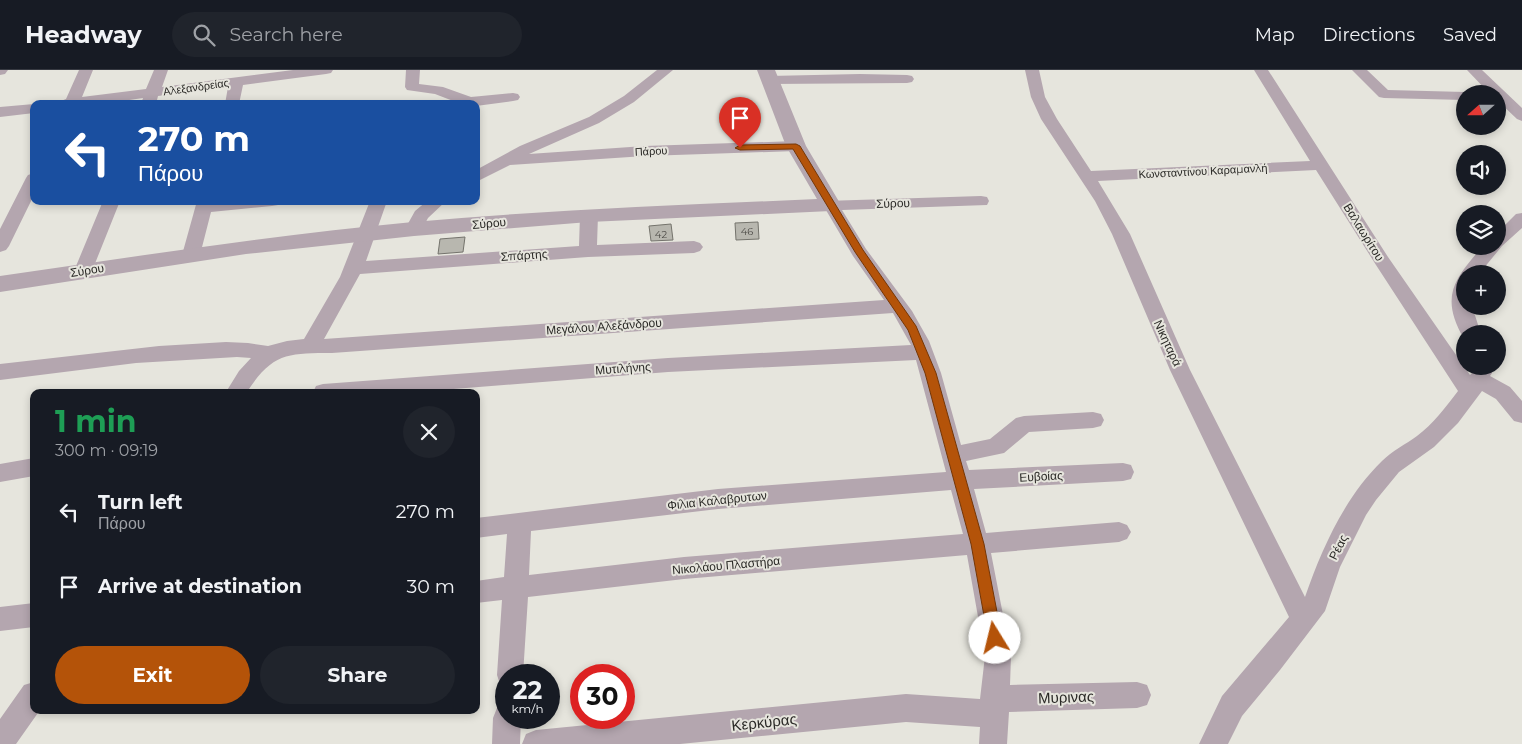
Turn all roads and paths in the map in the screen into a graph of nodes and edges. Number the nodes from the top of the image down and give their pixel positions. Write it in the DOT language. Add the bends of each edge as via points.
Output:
graph roads {
  1 [pos="86,70"];
  2 [pos="160,70"];
  3 [pos="326,70"];
  4 [pos="413,70"];
  5 [pos="666,70"];
  6 [pos="1032,70"];
  7 [pos="1261,70"];
  8 [pos="1359,70"];
  9 [pos="1474,70"];
  10 [pos="263,74"];
  11 [pos="767,75"];
  12 [pos="907,79"];
  13 [pos="237,81"];
  14 [pos="1488,85"];
  15 [pos="1456,96"];
  16 [pos="150,98"];
  17 [pos="513,98"];
  18 [pos="72,100"];
  19 [pos="123,100"];
  20 [pos="233,100"];
  21 [pos="465,100"];
  22 [pos="480,101"];
  23 [pos="1506,102"];
  24 [pos="30,108"];
  25 [pos="0,112"];
  26 [pos="1522,116"];
  27 [pos="796,146"];
  28 [pos="507,160"];
  29 [pos="1322,165"];
  30 [pos="480,175"];
  31 [pos="1085,176"];
  32 [pos="30,186"];
  33 [pos="981,201"];
  34 [pos="831,204"];
  35 [pos="110,205"];
  36 [pos="205,205"];
  37 [pos="377,205"];
  38 [pos="433,205"];
  39 [pos="590,215"];
  40 [pos="1522,218"];
  41 [pos="414,230"];
  42 [pos="1506,233"];
  43 [pos="368,235"];
  44 [pos="0,246"];
  45 [pos="694,247"];
  46 [pos="588,251"];
  47 [pos="191,254"];
  48 [pos="1486,255"];
  49 [pos="1477,265"];
  50 [pos="354,268"];
  51 [pos="83,271"];
  52 [pos="0,284"];
  53 [pos="898,306"];
  54 [pos="310,346"];
  55 [pos="923,352"];
  56 [pos="269,354"];
  57 [pos="0,372"];
  58 [pos="1477,379"];
  59 [pos="238,389"];
  60 [pos="361,389"];
  61 [pos="1514,396"];
  62 [pos="1522,415"];
  63 [pos="1093,420"];
  64 [pos="953,455"];
  65 [pos="30,468"];
  66 [pos="1123,472"];
  67 [pos="0,473"];
  68 [pos="960,480"];
  69 [pos="520,523"];
  70 [pos="480,528"];
  71 [pos="1119,532"];
  72 [pos="977,544"];
  73 [pos="515,588"];
  74 [pos="480,592"];
  75 [pos="30,615"];
  76 [pos="1303,618"];
  77 [pos="0,619"];
  78 [pos="511,664"];
  79 [pos="1137,695"];
  80 [pos="30,701"];
  81 [pos="994,706"];
  82 [pos="507,729"];
  83 [pos="1,741"];
  84 [pos="506,744"];
  85 [pos="536,744"];
  86 [pos="993,744"];
  87 [pos="1213,744"];
  1 -- 18 [label="street"];
  2 -- 16 [label="street"];
  3 -- 10 [label="street, Αλεξανδρείας"];
  4 -- 21 [label="street" via="412,94 438,90"];
  5 -- 28 [label="street" via="629,99 594,120"];
  6 -- 31 [label="street, Νικηταρά" via="1038,97 1049,119"];
  7 -- 29 [label="street, Βαλαωρίτου"];
  8 -- 15 [label="street" via="1384,94"];
  9 -- 14 [label="street"];
  10 -- 13 [label="street, Αλεξανδρείας"];
  11 -- 12 [label="street"];
  11 -- 27 [label="street"];
  13 -- 16 [label="street, Αλεξανδρείας"];
  13 -- 20 [label="street"];
  16 -- 19 [label="street, Αλεξανδρείας"];
  17 -- 22 [label="street"];
  23 -- 26 [label="street"];
  24 -- 25 [label="street"];
  27 -- 28 [label="street, Πάρου"];
  27 -- 34 [label="street"];
  28 -- 30 [label="street"];
  29 -- 31 [label="street, Κωνσταντίνου Καραμανλή"];
  29 -- 58 [label="street, Βαλαωρίτου"];
  31 -- 76 [label="street, Νικηταρά" via="1121,234 1180,370"];
  32 -- 44 [label="street"];
  33 -- 34 [label="street, Σύρου"];
  34 -- 39 [label="street, Σύρου"];
  34 -- 53 [label="street" via="859,252"];
  35 -- 51 [label="street"];
  36 -- 47 [label="street"];
  37 -- 43 [label="street"];
  38 -- 41 [label="street" via="421,214"];
  39 -- 41 [label="street, Σύρου"];
  39 -- 46 [label="street"];
  40 -- 42 [label="street"];
  41 -- 43 [label="street, Σύρου"];
  43 -- 47 [label="street, Σύρου"];
  43 -- 50 [label="street"];
  45 -- 46 [label="street, Σπάρτης"];
  46 -- 50 [label="street, Σπάρτης"];
  47 -- 51 [label="street, Σύρου"];
  48 -- 49 [label="street"];
  50 -- 54 [label="street"];
  51 -- 52 [label="street, Σύρου"];
  53 -- 54 [label="street, Μεγάλου Αλεξάνδρου"];
  53 -- 55 [label="street"];
  54 -- 56 [label="street, Μεγάλου Αλεξάνδρου" via="284,347"];
  55 -- 60 [label="street, Μυτιλήνης" via="668,365"];
  55 -- 64 [label="street"];
  56 -- 57 [label="street" via="253,349 204,350"];
  56 -- 59 [label="street"];
  58 -- 61 [label="street"];
  58 -- 76 [label="street, Ρέας" via="1450,417 1426,441 1391,466 1368,492 1328,566 1316,603"];
  61 -- 62 [label="street"];
  63 -- 64 [label="street" via="1024,424 996,447"];
  64 -- 68 [label="street"];
  65 -- 67 [label="street"];
  66 -- 68 [label="street, Ευβοίας"];
  68 -- 69 [label="street, Φιλια Καλαβρυτων" via="718,498"];
  68 -- 72 [label="street"];
  69 -- 70 [label="street, Φιλια Καλαβρυτων"];
  69 -- 73 [label="street"];
  71 -- 72 [label="street, Νικολάου Πλαστήρα"];
  72 -- 73 [label="street, Νικολάου Πλαστήρα" via="684,568"];
  72 -- 81 [label="street" via="998,656"];
  73 -- 74 [label="street, Νικολάου Πλαστήρα"];
  73 -- 78 [label="street"];
  75 -- 77 [label="street"];
  76 -- 87 [label="street, Ρέας" via="1272,661 1232,706"];
  79 -- 81 [label="street, Μυρινας"];
  80 -- 83 [label="street"];
  81 -- 85 [label="street, Κερκύρας" via="906,708"];
  81 -- 86 [label="street"];
  82 -- 84 [label="street"];
}
